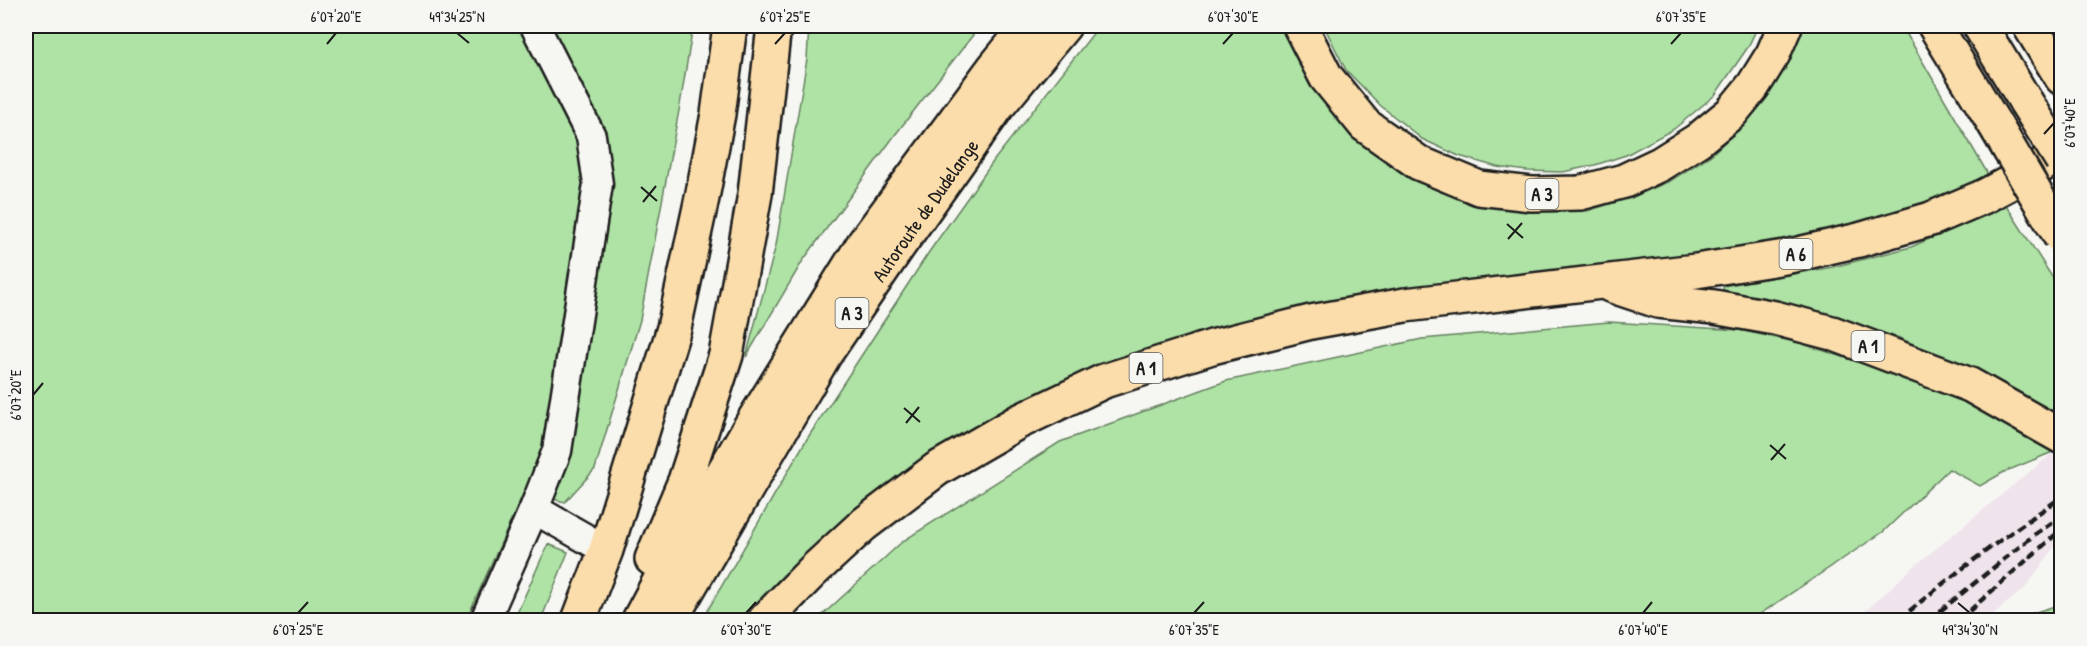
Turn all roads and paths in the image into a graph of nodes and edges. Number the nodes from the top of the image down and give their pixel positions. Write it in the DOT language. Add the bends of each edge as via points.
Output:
graph roads {
  1 [pos="535,26"];
  2 [pos="730,26"];
  3 [pos="774,26"];
  4 [pos="1028,26"];
  5 [pos="1064,26"];
  6 [pos="1300,26"];
  7 [pos="1785,26"];
  8 [pos="1935,26"];
  9 [pos="1980,26"];
  10 [pos="2030,26"];
  11 [pos="2046,26"];
  12 [pos="2059,74"];
  13 [pos="2061,152"];
  14 [pos="2061,160"];
  15 [pos="2061,237"];
  16 [pos="1600,282"];
  17 [pos="2061,437"];
  18 [pos="534,509"];
  19 [pos="606,550"];
  20 [pos="485,621"];
  21 [pos="579,621"];
  22 [pos="622,621"];
  23 [pos="639,621"];
  24 [pos="670,621"];
  25 [pos="765,621"];
  1 -- 18 [label="street" via="591,136 598,184 557,452"];
  2 -- 19 [label="highway" via="718,114 674,328"];
  3 -- 22 [label="highway" via="755,194 726,355 685,481"];
  4 -- 23 [label="highway, Autoroute de Dudelange / A 3" via="864,243 664,573"];
  5 -- 24 [label="highway, Autoroute de Dudelange / A 3" via="997,107 825,354"];
  6 -- 7 [label="highway, A 3" via="1326,77 1365,125 1419,163 1479,188 1542,194 1580,193 1624,181 1698,140 1731,113 1753,86"];
  8 -- 15 [label="highway, bridge"];
  9 -- 14 [label="highway, bridge"];
  10 -- 12 [label="highway"];
  11 -- 12 [label="highway"];
  13 -- 16 [label="highway, A 6" via="1985,196 1931,219 1859,240 1696,271"];
  16 -- 17 [label="highway, A 1" via="1658,301 1745,312 1832,333 1970,385"];
  16 -- 25 [label="highway, A 1" via="1405,305 1311,322 1212,347 1104,381 1018,422 937,469 863,525"];
  18 -- 19 [label="street"];
  18 -- 20 [label="street"];
  19 -- 21 [label="highway"];
}
